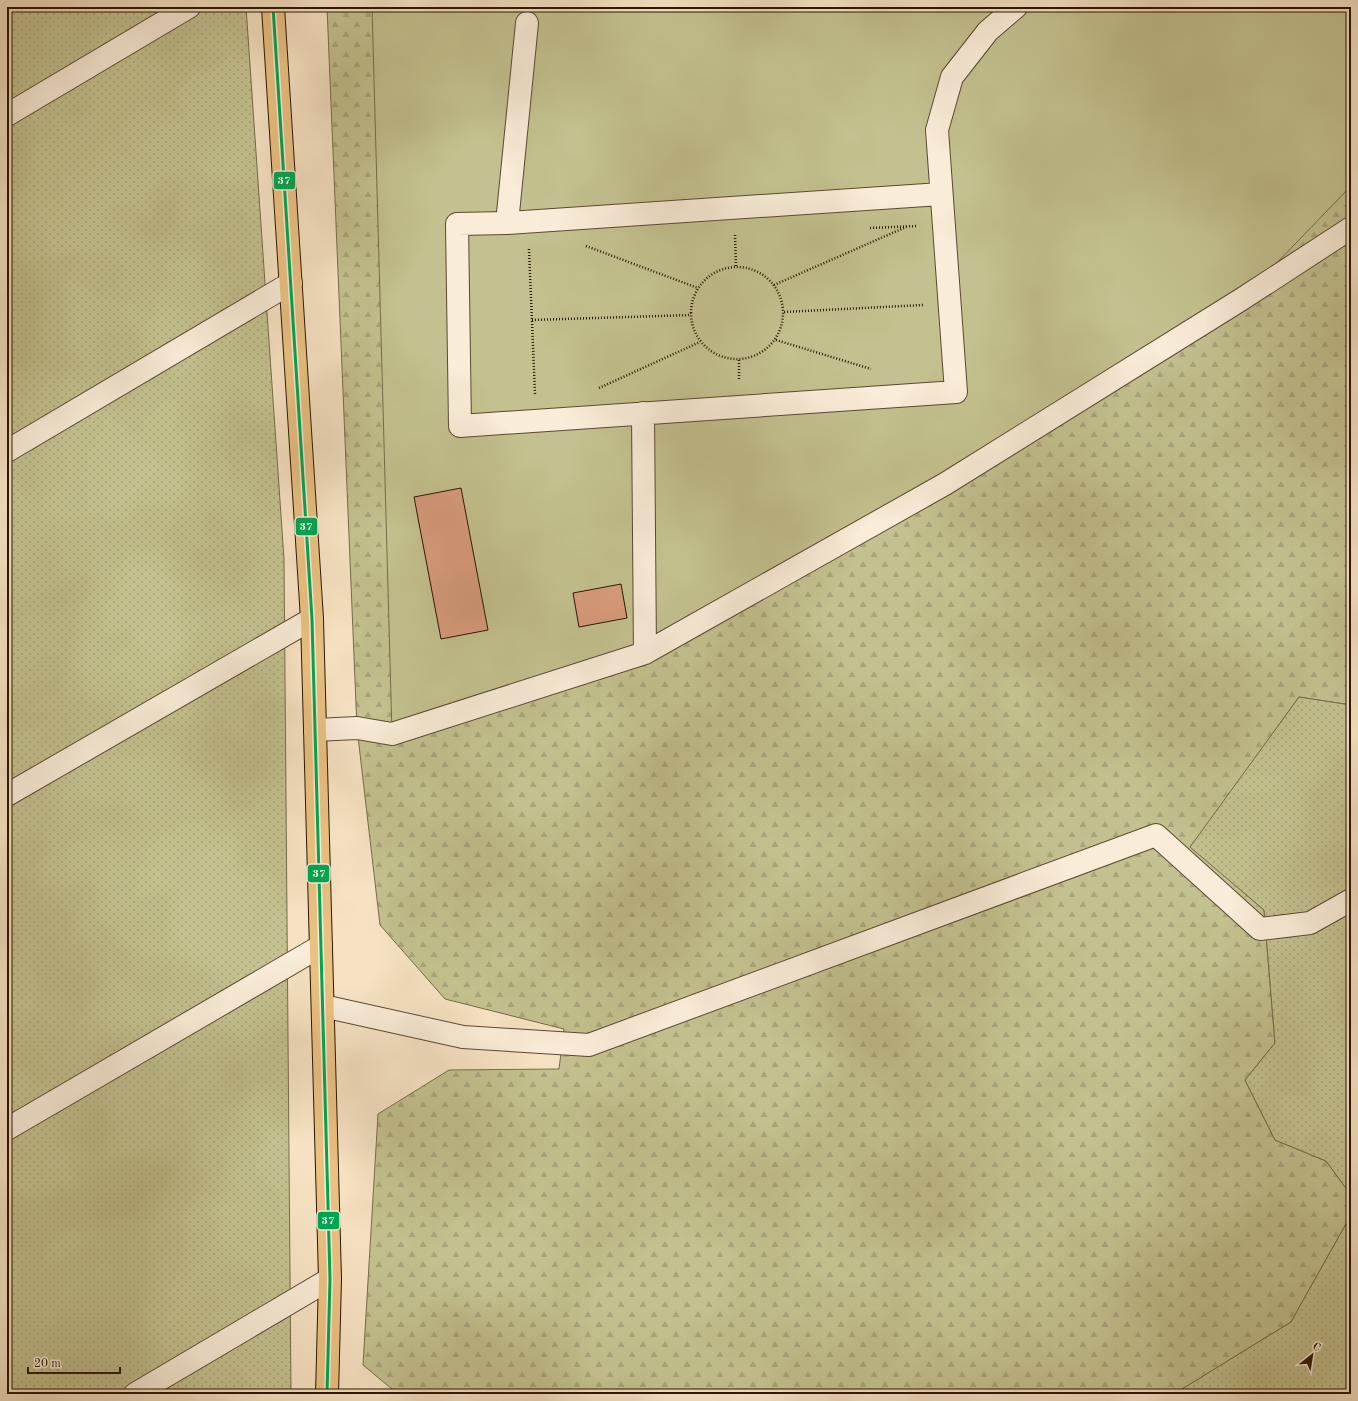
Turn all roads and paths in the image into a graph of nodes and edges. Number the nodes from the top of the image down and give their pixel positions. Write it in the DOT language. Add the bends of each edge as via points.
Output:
graph roads {
  1 [pos="189,7"];
  2 [pos="273,7"];
  3 [pos="1016,7"];
  4 [pos="527,23"];
  5 [pos="7,115"];
  6 [pos="942,194"];
  7 [pos="507,223"];
  8 [pos="909,226"];
  9 [pos="921,226"];
  10 [pos="869,228"];
  11 [pos="1351,228"];
  12 [pos="727,234"];
  13 [pos="735,234"];
  14 [pos="743,234"];
  15 [pos="528,242"];
  16 [pos="578,243"];
  17 [pos="736,267"];
  18 [pos="291,283"];
  19 [pos="774,285"];
  20 [pos="698,288"];
  21 [pos="931,305"];
  22 [pos="784,312"];
  23 [pos="691,315"];
  24 [pos="532,320"];
  25 [pos="776,340"];
  26 [pos="700,342"];
  27 [pos="878,372"];
  28 [pos="592,391"];
  29 [pos="535,400"];
  30 [pos="643,413"];
  31 [pos="7,450"];
  32 [pos="312,620"];
  33 [pos="645,653"];
  34 [pos="315,730"];
  35 [pos="7,795"];
  36 [pos="1351,900"];
  37 [pos="321,946"];
  38 [pos="323,1006"];
  39 [pos="7,1129"];
  40 [pos="330,1279"];
  41 [pos="135,1394"];
  42 [pos="327,1394"];
  1 -- 5 [label="lane"];
  2 -- 18 [label="main road"];
  3 -- 6 [label="lane" via="988,31 952,77 937,130"];
  4 -- 7 [label="lane"];
  6 -- 7 [label="lane"];
  6 -- 30 [label="lane" via="956,392"];
  7 -- 30 [label="lane" via="457,224 460,426"];
  8 -- 9 [label="path"];
  8 -- 10 [label="path"];
  8 -- 19 [label="path"];
  11 -- 33 [label="lane" via="945,484"];
  12 -- 13 [label="path"];
  13 -- 14 [label="path"];
  13 -- 17 [label="path"];
  15 -- 24 [label="path"];
  16 -- 20 [label="path"];
  17 -- 19 [label="path" via="750,269 763,275"];
  17 -- 20 [label="path" via="721,270 708,277"];
  18 -- 31 [label="lane"];
  18 -- 32 [label="main road"];
  19 -- 22 [label="path" via="781,298"];
  20 -- 23 [label="path" via="692,300"];
  21 -- 22 [label="path"];
  22 -- 25 [label="path"];
  23 -- 24 [label="path"];
  23 -- 26 [label="path" via="693,329"];
  24 -- 29 [label="path"];
  25 -- 26 [label="path" via="753,358 739,360 724,358 711,352"];
  25 -- 27 [label="path"];
  26 -- 28 [label="path"];
  30 -- 33 [label="lane"];
  32 -- 34 [label="main road"];
  32 -- 35 [label="lane"];
  33 -- 34 [label="lane" via="392,734 357,728"];
  34 -- 37 [label="main road"];
  36 -- 38 [label="lane" via="1310,923 1260,929 1156,835 589,1045 464,1037"];
  37 -- 38 [label="main road"];
  37 -- 39 [label="lane"];
  38 -- 40 [label="main road"];
  40 -- 41 [label="lane"];
  40 -- 42 [label="main road"];
}
